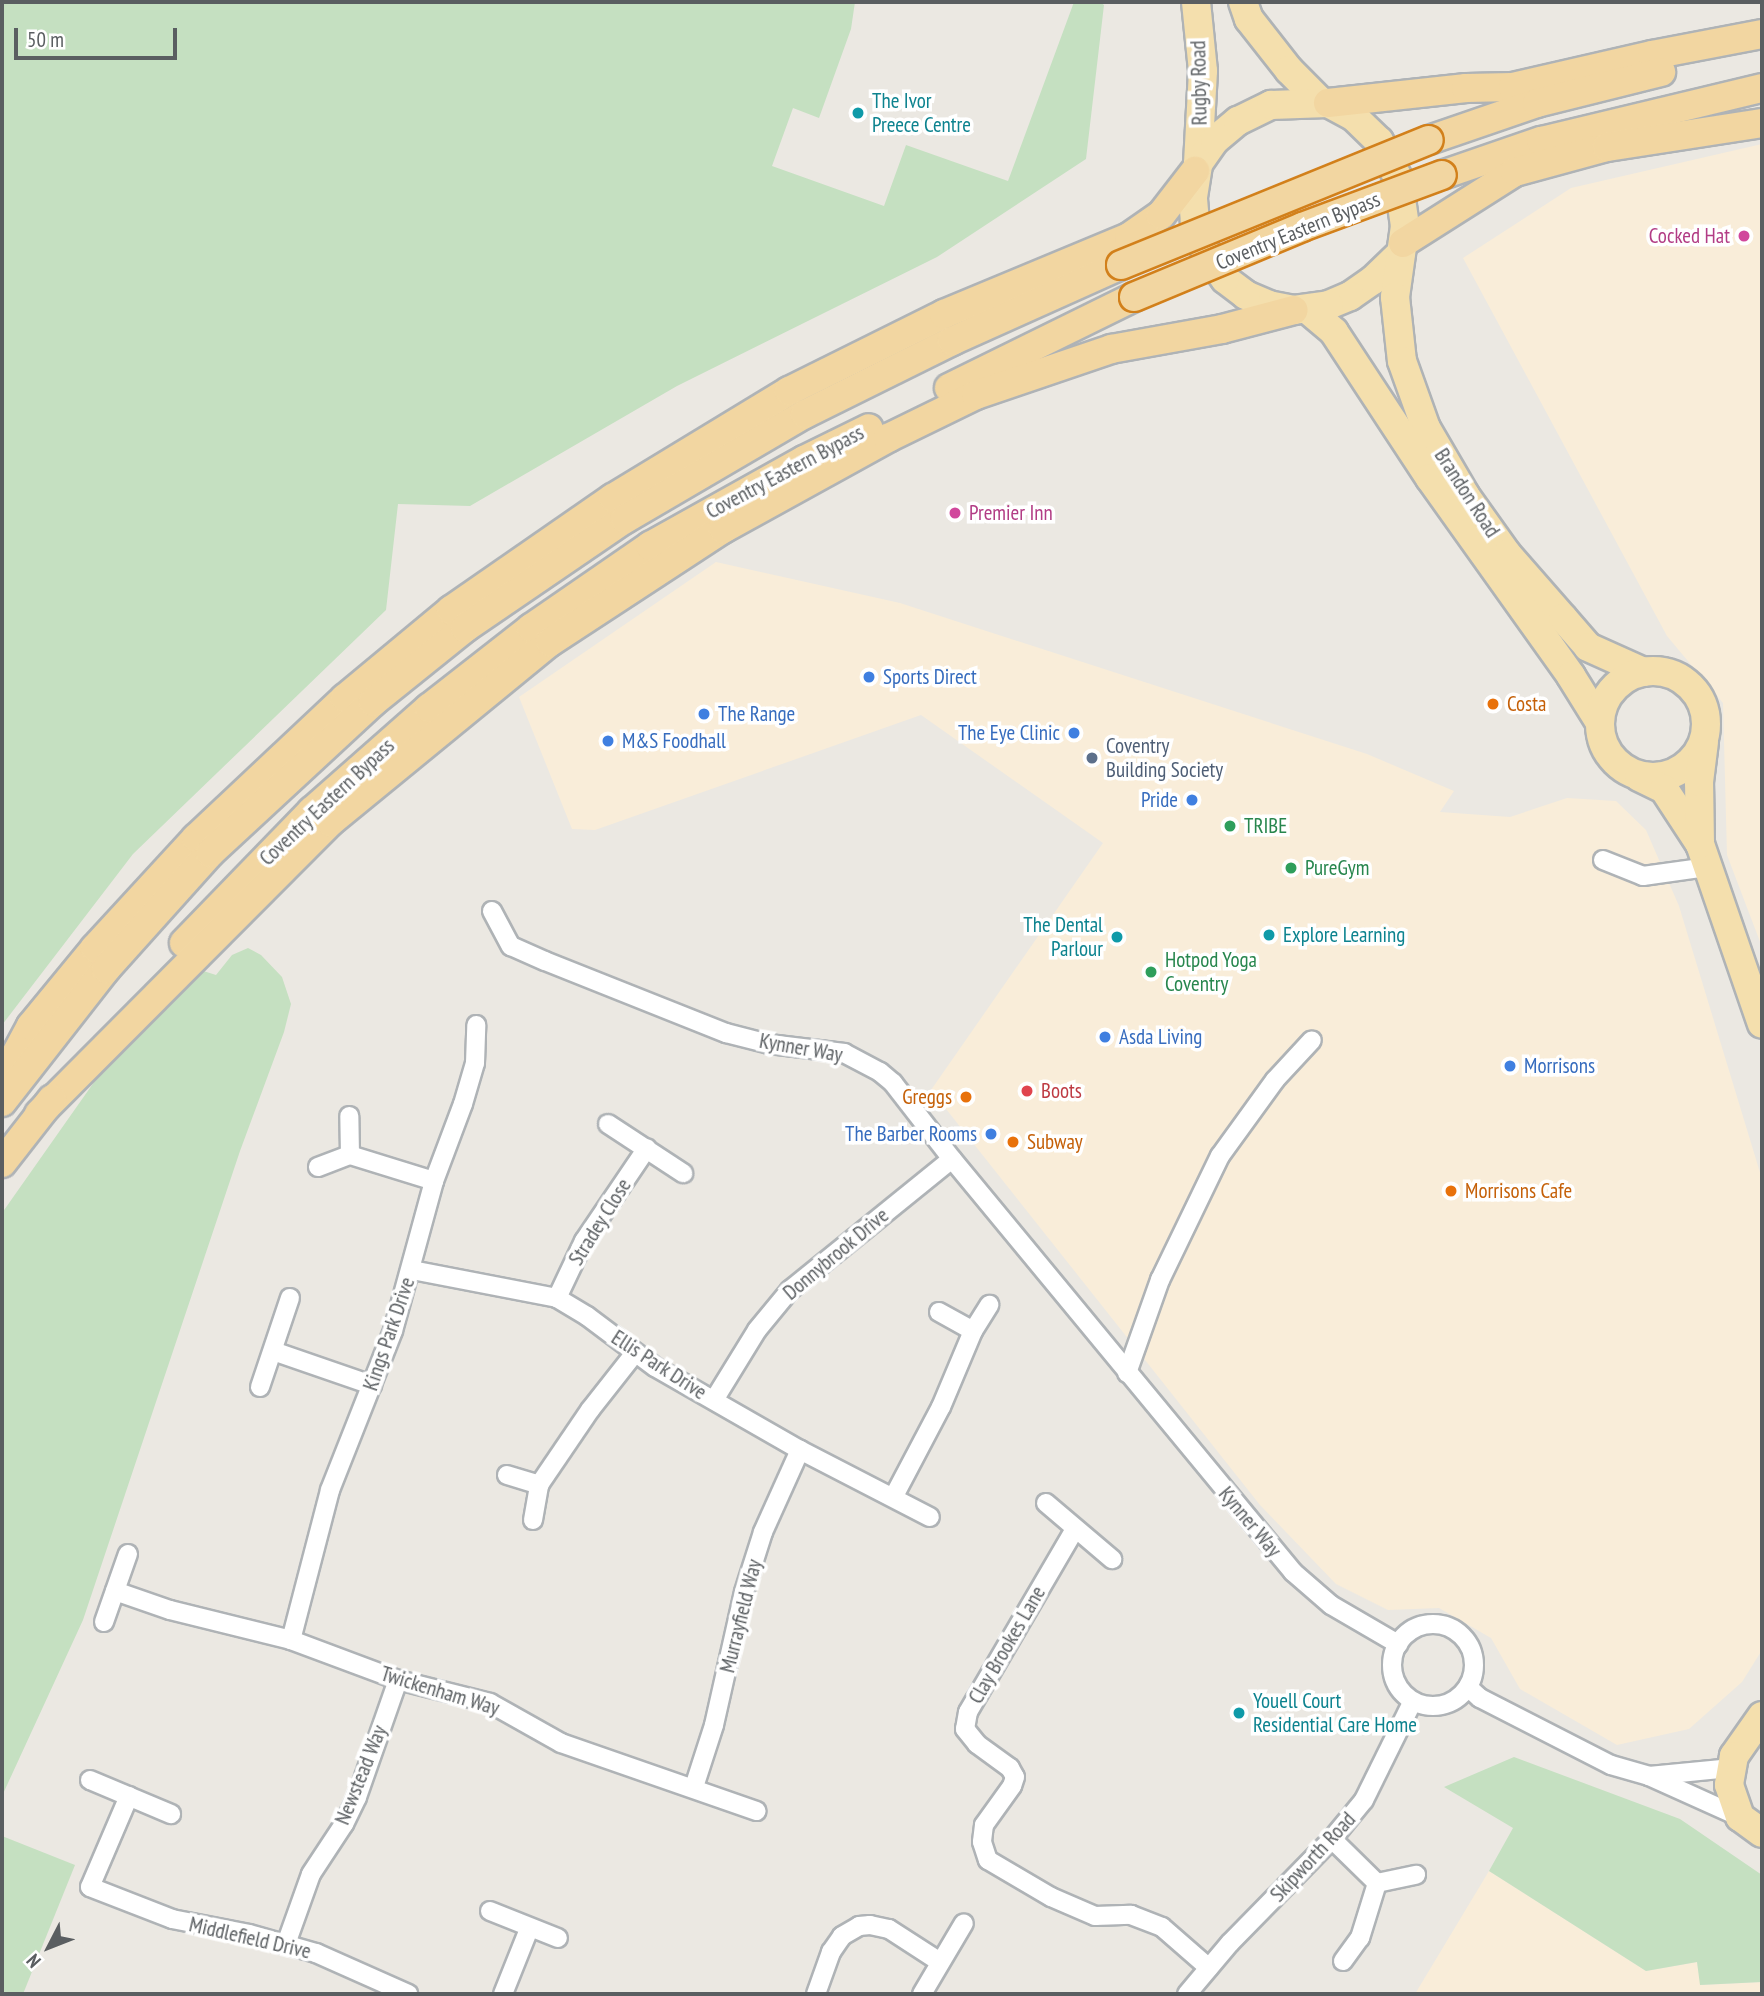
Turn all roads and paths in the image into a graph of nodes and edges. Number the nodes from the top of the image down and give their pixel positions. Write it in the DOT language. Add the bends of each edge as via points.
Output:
graph roads {
  1 [pos="1196,2"];
  2 [pos="1243,2"];
  3 [pos="1762,34"];
  4 [pos="1762,51"];
  5 [pos="1762,88"];
  6 [pos="1325,102"];
  7 [pos="1762,123"];
  8 [pos="1197,168"];
  9 [pos="1402,248"];
  10 [pos="1300,310"];
  11 [pos="1644,671"];
  12 [pos="1599,721"];
  13 [pos="1704,740"];
  14 [pos="1635,775"];
  15 [pos="1704,855"];
  16 [pos="1603,860"];
  17 [pos="492,911"];
  18 [pos="1762,1024"];
  19 [pos="476,1025"];
  20 [pos="1312,1040"];
  21 [pos="2,1080"];
  22 [pos="2,1102"];
  23 [pos="39,1114"];
  24 [pos="349,1116"];
  25 [pos="608,1124"];
  26 [pos="647,1149"];
  27 [pos="350,1155"];
  28 [pos="952,1159"];
  29 [pos="2,1163"];
  30 [pos="317,1167"];
  31 [pos="683,1172"];
  32 [pos="435,1181"];
  33 [pos="412,1270"];
  34 [pos="290,1298"];
  35 [pos="557,1298"];
  36 [pos="989,1305"];
  37 [pos="939,1312"];
  38 [pos="973,1331"];
  39 [pos="273,1351"];
  40 [pos="634,1354"];
  41 [pos="1127,1373"];
  42 [pos="372,1385"];
  43 [pos="260,1387"];
  44 [pos="714,1400"];
  45 [pos="800,1450"];
  46 [pos="507,1475"];
  47 [pos="539,1485"];
  48 [pos="894,1496"];
  49 [pos="1046,1503"];
  50 [pos="930,1517"];
  51 [pos="533,1520"];
  52 [pos="1074,1530"];
  53 [pos="128,1554"];
  54 [pos="1112,1559"];
  55 [pos="115,1591"];
  56 [pos="104,1622"];
  57 [pos="290,1640"];
  58 [pos="1398,1644"];
  59 [pos="398,1681"];
  60 [pos="1468,1688"];
  61 [pos="1413,1701"];
  62 [pos="1758,1726"];
  63 [pos="1730,1768"];
  64 [pos="1649,1776"];
  65 [pos="90,1780"];
  66 [pos="694,1787"];
  67 [pos="129,1796"];
  68 [pos="756,1811"];
  69 [pos="171,1814"];
  70 [pos="1751,1825"];
  71 [pos="1332,1839"];
  72 [pos="1416,1875"];
  73 [pos="1377,1883"];
  74 [pos="490,1912"];
  75 [pos="964,1923"];
  76 [pos="530,1929"];
  77 [pos="558,1938"];
  78 [pos="286,1944"];
  79 [pos="1343,1961"];
  80 [pos="940,1962"];
  81 [pos="1209,1968"];
  82 [pos="408,1994"];
  83 [pos="503,1994"];
  84 [pos="816,1994"];
  85 [pos="922,1994"];
  86 [pos="1187,1994"];
  1 -- 8 [label="main road, Rugby Road" via="1203,71"];
  2 -- 6 [label="main road" via="1249,19 1289,70"];
  3 -- 6 [label="highway" via="1513,87"];
  4 -- 22 [label="highway, Coventry Eastern Bypass, bridge" via="1537,103 1429,141 1121,265 805,414 625,519 465,628 373,702 210,853 106,969"];
  5 -- 23 [label="highway, Coventry Eastern Bypass, bridge" via="1541,141 1302,227 1134,297 804,460 650,546 531,628 312,811 136,995"];
  6 -- 8 [label="main road" via="1271,105 1238,121 1215,140"];
  6 -- 9 [label="main road" via="1354,117 1379,141 1398,178 1405,226"];
  7 -- 9 [label="highway" via="1607,147 1515,172"];
  8 -- 10 [label="main road" via="1192,197 1206,253 1225,279 1246,295"];
  8 -- 21 [label="highway" via="1161,215 1129,237 944,314 789,391 613,498 451,610 345,698 196,838 31,1026"];
  9 -- 10 [label="main road" via="1373,280 1350,296"];
  9 -- 11 [label="main road, Brandon Road" via="1395,297 1402,361 1426,428 1507,554 1588,647"];
  10 -- 12 [label="main road, Brandon Road" via="1334,332"];
  10 -- 23 [label="highway" via="1111,349 976,395 723,529 550,642 330,822"];
  11 -- 12 [label="main road" via="1611,691"];
  11 -- 13 [label="main road" via="1676,676 1696,692 1706,717"];
  12 -- 14 [label="main road" via="1610,757"];
  13 -- 14 [label="main road" via="1693,760 1677,772 1656,778"];
  13 -- 15 [label="main road" via="1699,782"];
  14 -- 15 [label="main road" via="1664,789"];
  15 -- 16 [label="street" via="1643,876"];
  15 -- 18 [label="main road"];
  17 -- 28 [label="street, Kynner Way" via="512,946 609,988 726,1033 769,1044 844,1053 863,1062 893,1083"];
  19 -- 32 [label="street, Kings Park Drive" via="474,1063"];
  20 -- 41 [label="street" via="1275,1080 1220,1156 1160,1280"];
  23 -- 29 [label="highway, Coventry Eastern Bypass"];
  24 -- 27 [label="street"];
  25 -- 26 [label="street"];
  26 -- 31 [label="street"];
  26 -- 35 [label="street, Stradey Close" via="584,1241"];
  27 -- 30 [label="street"];
  27 -- 32 [label="street"];
  28 -- 41 [label="street, Kynner Way"];
  28 -- 44 [label="street, Donnybrook Drive" via="790,1290 757,1330"];
  32 -- 33 [label="street, Kings Park Drive"];
  33 -- 35 [label="street, Ellis Park Drive"];
  33 -- 42 [label="street, Kings Park Drive"];
  34 -- 39 [label="street"];
  35 -- 40 [label="street, Ellis Park Drive"];
  36 -- 38 [label="street"];
  37 -- 38 [label="street"];
  38 -- 48 [label="street" via="941,1407"];
  39 -- 42 [label="street"];
  39 -- 43 [label="street"];
  40 -- 44 [label="street, Ellis Park Drive"];
  40 -- 47 [label="street"];
  41 -- 58 [label="street, Kynner Way" via="1293,1572 1331,1605"];
  42 -- 57 [label="street, Kings Park Drive" via="330,1490"];
  44 -- 45 [label="street, Ellis Park Drive"];
  45 -- 48 [label="street, Ellis Park Drive"];
  45 -- 66 [label="street, Murrayfield Way" via="762,1532 717,1715"];
  46 -- 47 [label="street"];
  47 -- 51 [label="street"];
  48 -- 50 [label="street, Ellis Park Drive"];
  49 -- 52 [label="street"];
  52 -- 54 [label="street"];
  52 -- 81 [label="street, Clay Brookes Lane" via="968,1712 965,1729 1015,1777 984,1825 982,1842 988,1860 1051,1897 1095,1916 1131,1915 1162,1927"];
  53 -- 55 [label="street"];
  55 -- 56 [label="street"];
  55 -- 57 [label="street, Twickenham Way"];
  57 -- 59 [label="street, Twickenham Way"];
  58 -- 60 [label="street" via="1418,1627 1453,1629 1473,1653 1474,1671"];
  58 -- 61 [label="street" via="1393,1655 1394,1677"];
  59 -- 66 [label="street, Twickenham Way" via="490,1703 561,1743"];
  59 -- 78 [label="street, Newstead Way" via="357,1797 311,1874"];
  60 -- 61 [label="street" via="1447,1704 1433,1707"];
  60 -- 64 [label="street" via="1611,1765"];
  61 -- 71 [label="street, Skipworth Road" via="1364,1800"];
  62 -- 63 [label="main road"];
  63 -- 64 [label="street"];
  63 -- 70 [label="main road" via="1729,1785"];
  64 -- 70 [label="street"];
  65 -- 67 [label="street"];
  66 -- 68 [label="street, Twickenham Way"];
  67 -- 69 [label="street"];
  67 -- 78 [label="street, Middlefield Drive" via="90,1887 172,1919"];
  71 -- 73 [label="street"];
  71 -- 81 [label="street, Skipworth Road"];
  72 -- 73 [label="street"];
  73 -- 79 [label="street" via="1360,1938"];
  74 -- 76 [label="street"];
  75 -- 80 [label="street"];
  76 -- 77 [label="street"];
  76 -- 83 [label="street"];
  78 -- 82 [label="street, Middlefield Drive"];
  80 -- 84 [label="street" via="889,1929 859,1926 842,1936 831,1952"];
  80 -- 85 [label="street"];
  81 -- 86 [label="street, Skipworth Road"];
}
